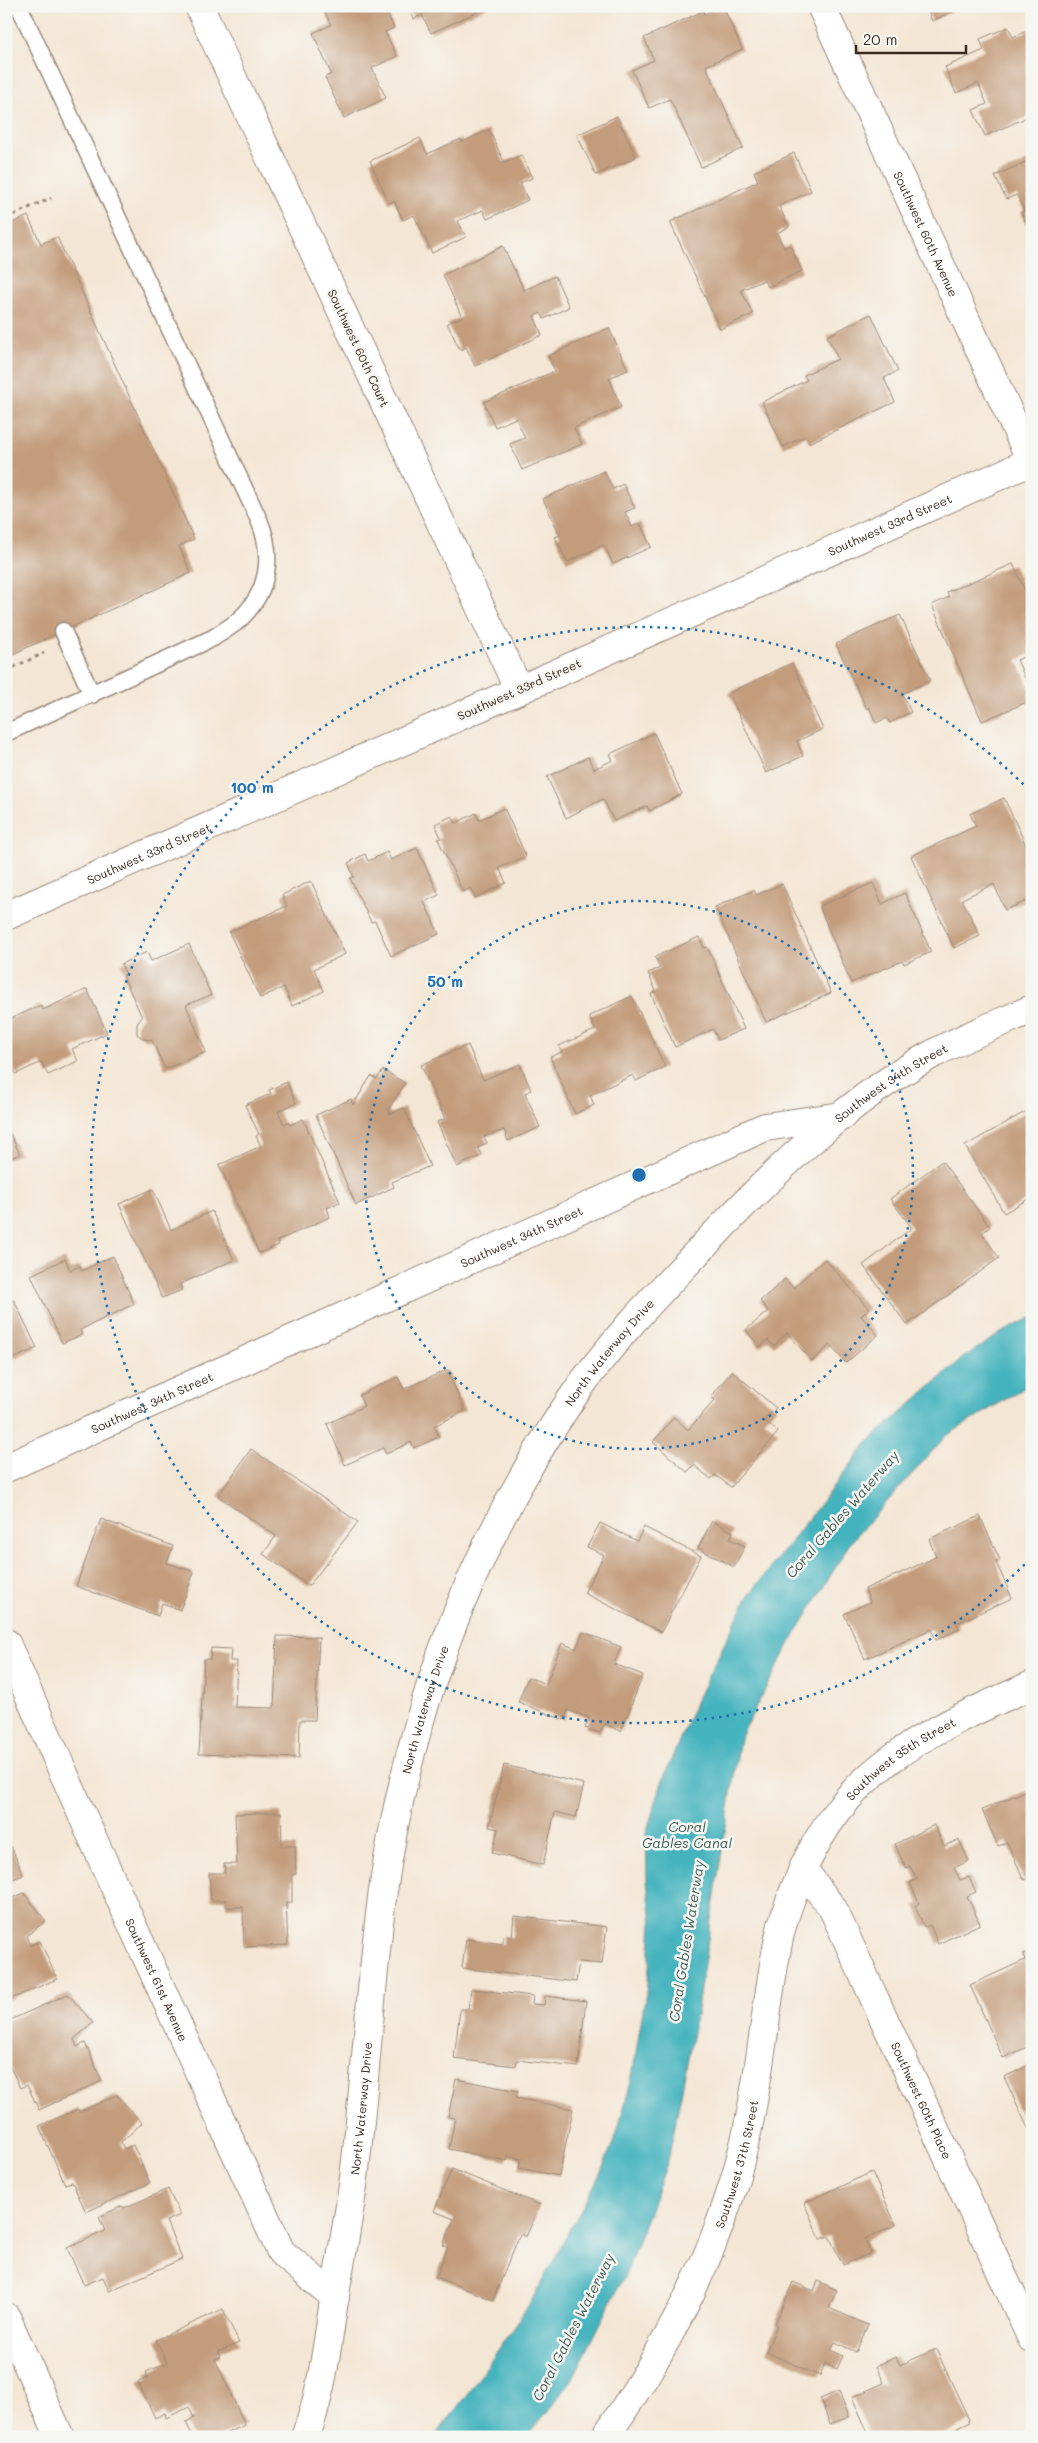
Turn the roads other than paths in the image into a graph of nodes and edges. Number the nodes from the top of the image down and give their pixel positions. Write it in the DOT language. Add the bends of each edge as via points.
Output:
graph roads {
  1 [pos="19,6"];
  2 [pos="200,6"];
  3 [pos="822,6"];
  4 [pos="1031,461"];
  5 [pos="63,631"];
  6 [pos="518,690"];
  7 [pos="92,695"];
  8 [pos="6,733"];
  9 [pos="6,916"];
  10 [pos="1032,1009"];
  11 [pos="842,1116"];
  12 [pos="6,1468"];
  13 [pos="6,1643"];
  14 [pos="1032,1685"];
  15 [pos="803,1869"];
  16 [pos="335,2297"];
  17 [pos="6,2318"];
  18 [pos="1032,2339"];
  19 [pos="60,2437"];
  20 [pos="305,2437"];
  21 [pos="605,2437"];
  1 -- 7 [label="lane" via="259,520 269,552 267,572 258,597 241,618 213,638"];
  2 -- 6 [label="street, Southwest 60th Court"];
  3 -- 4 [label="street, Southwest 60th Avenue"];
  4 -- 6 [label="street, Southwest 33rd Street"];
  5 -- 7 [label="lane"];
  6 -- 9 [label="street, Southwest 33rd Street"];
  7 -- 8 [label="lane"];
  10 -- 11 [label="street, Southwest 34th Street" via="933,1054 869,1094"];
  11 -- 12 [label="street, Southwest 34th Street" via="765,1127"];
  11 -- 16 [label="street, North Waterway Drive" via="737,1210 656,1295 598,1364 549,1434 471,1576 431,1682 391,1847 373,1972 354,2177"];
  13 -- 16 [label="street, Southwest 61st Avenue" via="282,2252"];
  14 -- 15 [label="street, Southwest 35th Street" via="939,1729 881,1765 861,1782 835,1814"];
  15 -- 18 [label="street, Southwest 60th Place" via="833,1909"];
  15 -- 21 [label="street, Southwest 37th Street" via="779,1935 748,2127 724,2216 704,2267 677,2320"];
  16 -- 20 [label="street, North Waterway Drive" via="319,2388"];
  17 -- 19 [label="street"];
}
